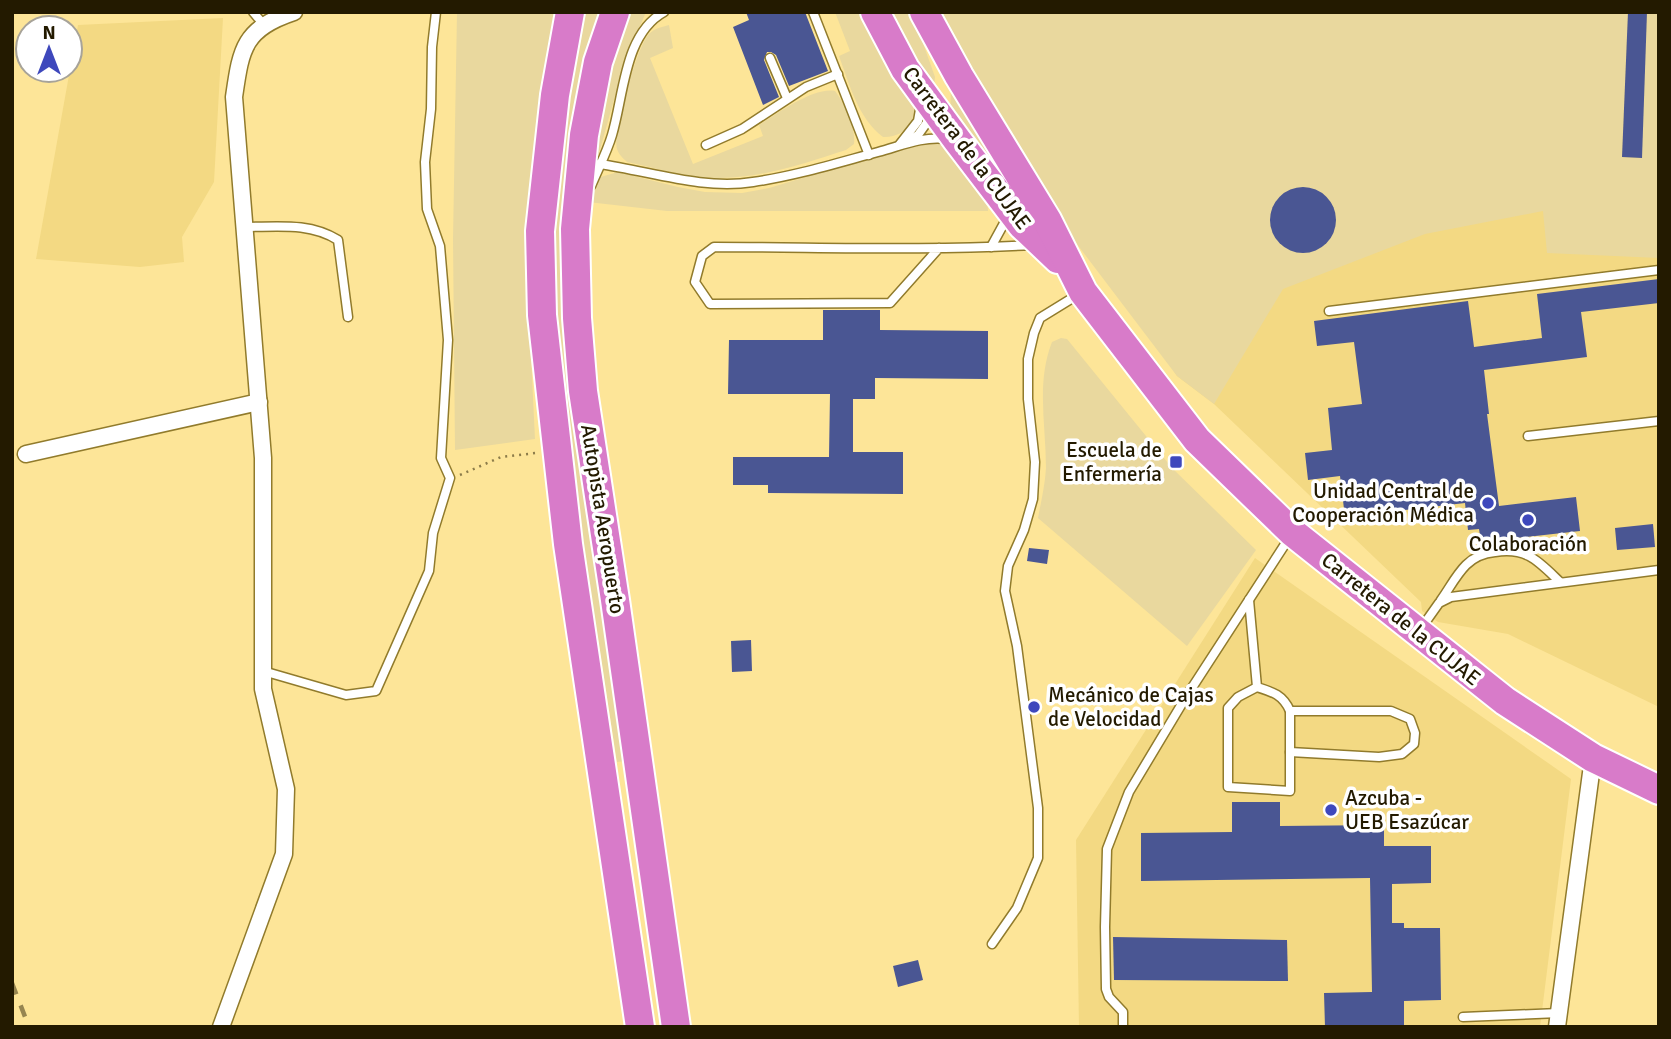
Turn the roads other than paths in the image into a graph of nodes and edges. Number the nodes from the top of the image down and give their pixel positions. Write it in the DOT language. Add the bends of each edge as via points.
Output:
graph roads {
  1 [pos="253,12"];
  2 [pos="294,12"];
  3 [pos="436,12"];
  4 [pos="570,12"];
  5 [pos="615,12"];
  6 [pos="664,12"];
  7 [pos="813,12"];
  8 [pos="875,12"];
  9 [pos="926,16"];
  10 [pos="265,26"];
  11 [pos="770,58"];
  12 [pos="838,74"];
  13 [pos="919,88"];
  14 [pos="787,98"];
  15 [pos="936,110"];
  16 [pos="957,140"];
  17 [pos="706,145"];
  18 [pos="898,147"];
  19 [pos="869,155"];
  20 [pos="599,164"];
  21 [pos="1011,210"];
  22 [pos="244,227"];
  23 [pos="1043,244"];
  24 [pos="991,247"];
  25 [pos="939,248"];
  26 [pos="1659,270"];
  27 [pos="576,278"];
  28 [pos="1078,283"];
  29 [pos="1329,311"];
  30 [pos="348,317"];
  31 [pos="259,402"];
  32 [pos="1659,421"];
  33 [pos="1528,436"];
  34 [pos="26,454"];
  35 [pos="1292,533"];
  36 [pos="1659,570"];
  37 [pos="1560,582"];
  38 [pos="1249,600"];
  39 [pos="1439,603"];
  40 [pos="1419,632"];
  41 [pos="263,671"];
  42 [pos="1257,687"];
  43 [pos="1290,711"];
  44 [pos="1290,752"];
  45 [pos="1593,758"];
  46 [pos="1659,790"];
  47 [pos="992,944"];
  48 [pos="1463,1017"];
  49 [pos="1558,1020"];
  50 [pos="221,1027"];
  51 [pos="640,1027"];
  52 [pos="676,1027"];
  53 [pos="1123,1027"];
  1 -- 10 [label="lane"];
  2 -- 10 [label="street"];
  3 -- 41 [label="lane" via="425,162 427,209 440,246 448,340 441,458 450,478 433,533 429,571 376,691 346,695"];
  4 -- 51 [label="highway, Autopista Aeropuerto" via="555,95 540,231 542,315 568,544"];
  5 -- 27 [label="highway, Autopista Aeropuerto" via="598,62 584,135 575,229"];
  6 -- 20 [label="lane" via="639,36 612,135"];
  7 -- 12 [label="lane"];
  8 -- 13 [label="highway, Carretera de la CUJAE"];
  9 -- 15 [label="highway" via="937,61 940,90"];
  9 -- 28 [label="highway, Carretera de la CUJAE" via="1047,220"];
  10 -- 22 [label="street" via="240,55 234,97"];
  11 -- 14 [label="lane"];
  12 -- 14 [label="lane"];
  12 -- 19 [label="lane"];
  13 -- 15 [label="highway, Carretera de la CUJAE"];
  13 -- 18 [label="lane" via="918,121"];
  14 -- 17 [label="lane" via="742,129"];
  15 -- 16 [label="highway, Carretera de la CUJAE"];
  15 -- 18 [label="lane" via="918,135"];
  16 -- 18 [label="lane" via="932,138"];
  16 -- 21 [label="highway, Carretera de la CUJAE"];
  18 -- 19 [label="lane"];
  19 -- 20 [label="lane" via="730,184"];
  20 -- 27 [label="lane" via="584,205"];
  21 -- 23 [label="highway, Carretera de la CUJAE"];
  21 -- 24 [label="lane"];
  22 -- 30 [label="lane" via="307,227 338,240"];
  22 -- 31 [label="street"];
  23 -- 24 [label="lane"];
  23 -- 28 [label="highway, Carretera de la CUJAE"];
  24 -- 25 [label="lane"];
  25 -- 25 [label="lane" via="890,303 710,304 695,282 702,256 714,247"];
  26 -- 29 [label="lane"];
  27 -- 52 [label="highway, Autopista Aeropuerto" via="583,391"];
  28 -- 35 [label="highway, Carretera de la CUJAE" via="1197,440"];
  28 -- 47 [label="lane" via="1041,318 1028,359 1035,462 1032,499 1008,566 1006,590 1038,808 1038,858 1017,908"];
  31 -- 34 [label="street"];
  31 -- 41 [label="street"];
  32 -- 33 [label="lane"];
  35 -- 38 [label="lane"];
  35 -- 40 [label="highway, Carretera de la CUJAE"];
  36 -- 37 [label="lane"];
  37 -- 39 [label="lane" via="1451,597"];
  37 -- 39 [label="lane" via="1519,550 1490,552 1467,564"];
  38 -- 42 [label="lane"];
  38 -- 53 [label="lane" via="1129,792 1107,849 1106,989 1122,1012"];
  39 -- 40 [label="lane"];
  40 -- 45 [label="highway, Carretera de la CUJAE" via="1505,701"];
  41 -- 50 [label="street" via="286,789 284,854"];
  42 -- 43 [label="lane" via="1285,700"];
  42 -- 44 [label="lane" via="1228,708 1228,787 1290,791"];
  43 -- 44 [label="lane"];
  43 -- 44 [label="lane" via="1391,711 1410,719 1415,733 1414,744 1402,754"];
  45 -- 46 [label="highway, Carretera de la CUJAE"];
  45 -- 49 [label="street"];
  48 -- 49 [label="lane"];
}
